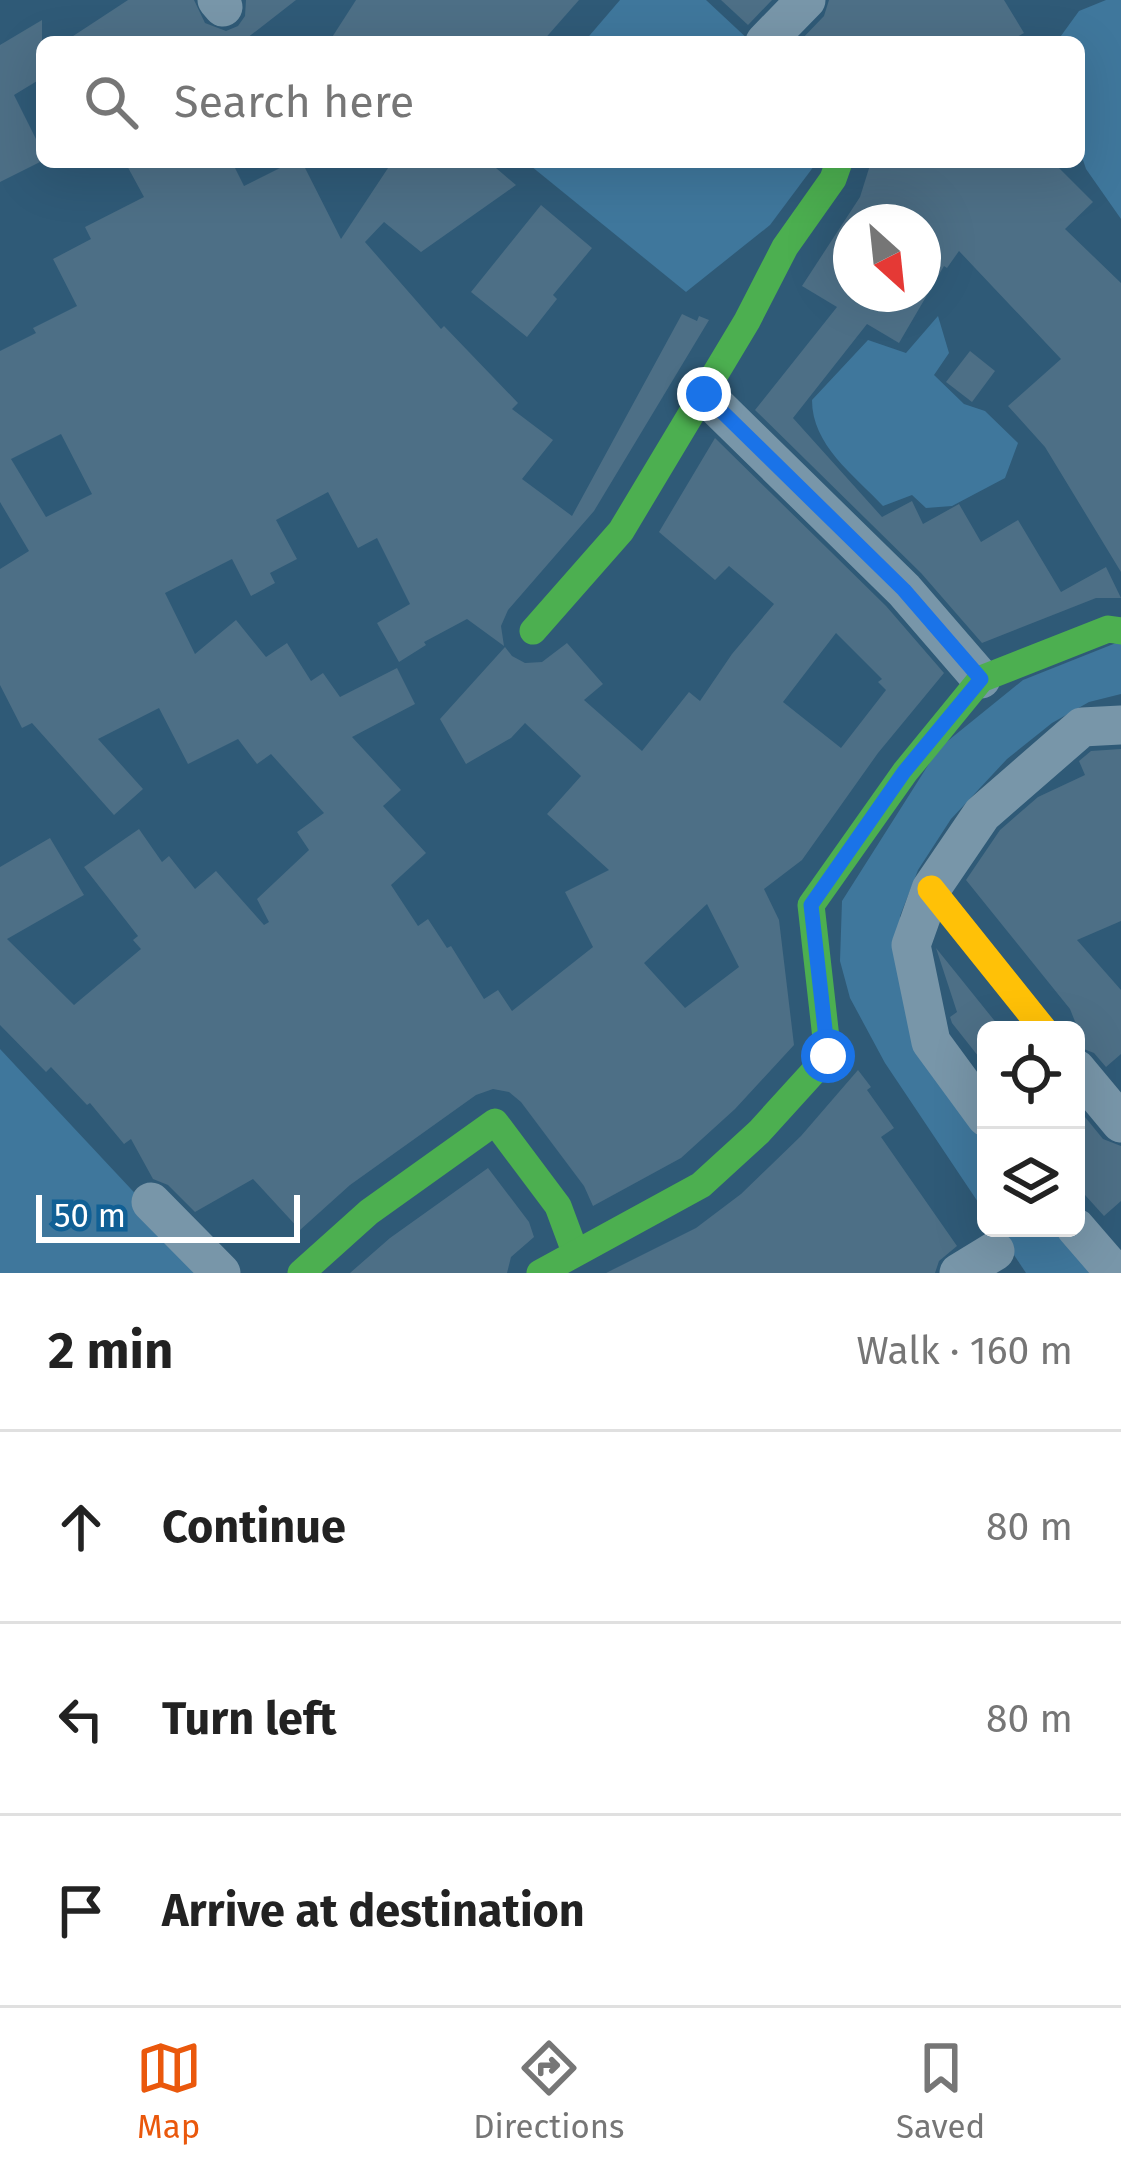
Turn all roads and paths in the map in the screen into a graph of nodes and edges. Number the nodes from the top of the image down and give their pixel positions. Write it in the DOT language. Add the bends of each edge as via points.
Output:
graph roads {
  1 [pos="806,0"];
  2 [pos="771,36"];
  3 [pos="837,168"];
  4 [pos="704,394"];
  5 [pos="533,631"];
  6 [pos="1121,631"];
  7 [pos="981,679"];
  8 [pos="1121,725"];
  9 [pos="931,889"];
  10 [pos="1036,1021"];
  11 [pos="1085,1080"];
  12 [pos="977,1105"];
  13 [pos="1121,1123"];
  14 [pos="151,1202"];
  15 [pos="1084,1237"];
  16 [pos="574,1250"];
  17 [pos="995,1251"];
  18 [pos="221,1273"];
  19 [pos="301,1273"];
  20 [pos="540,1273"];
  21 [pos="958,1273"];
  22 [pos="1115,1273"];
  1 -- 2 [label="street"];
  3 -- 4 [label="street"];
  4 -- 5 [label="street" via="621,531"];
  4 -- 7 [label="street" via="904,590"];
  6 -- 7 [label="street" via="1108,629"];
  7 -- 16 [label="street" via="811,905 828,1056 758,1134 682,1198"];
  8 -- 9 [label="street" via="1082,727 982,814"];
  9 -- 10 [label="street"];
  9 -- 12 [label="street" via="911,945 931,1042"];
  11 -- 13 [label="street"];
  14 -- 18 [label="street"];
  15 -- 22 [label="street"];
  16 -- 19 [label="street" via="559,1206 495,1122 369,1212"];
  16 -- 20 [label="street"];
  17 -- 21 [label="street"];
}
